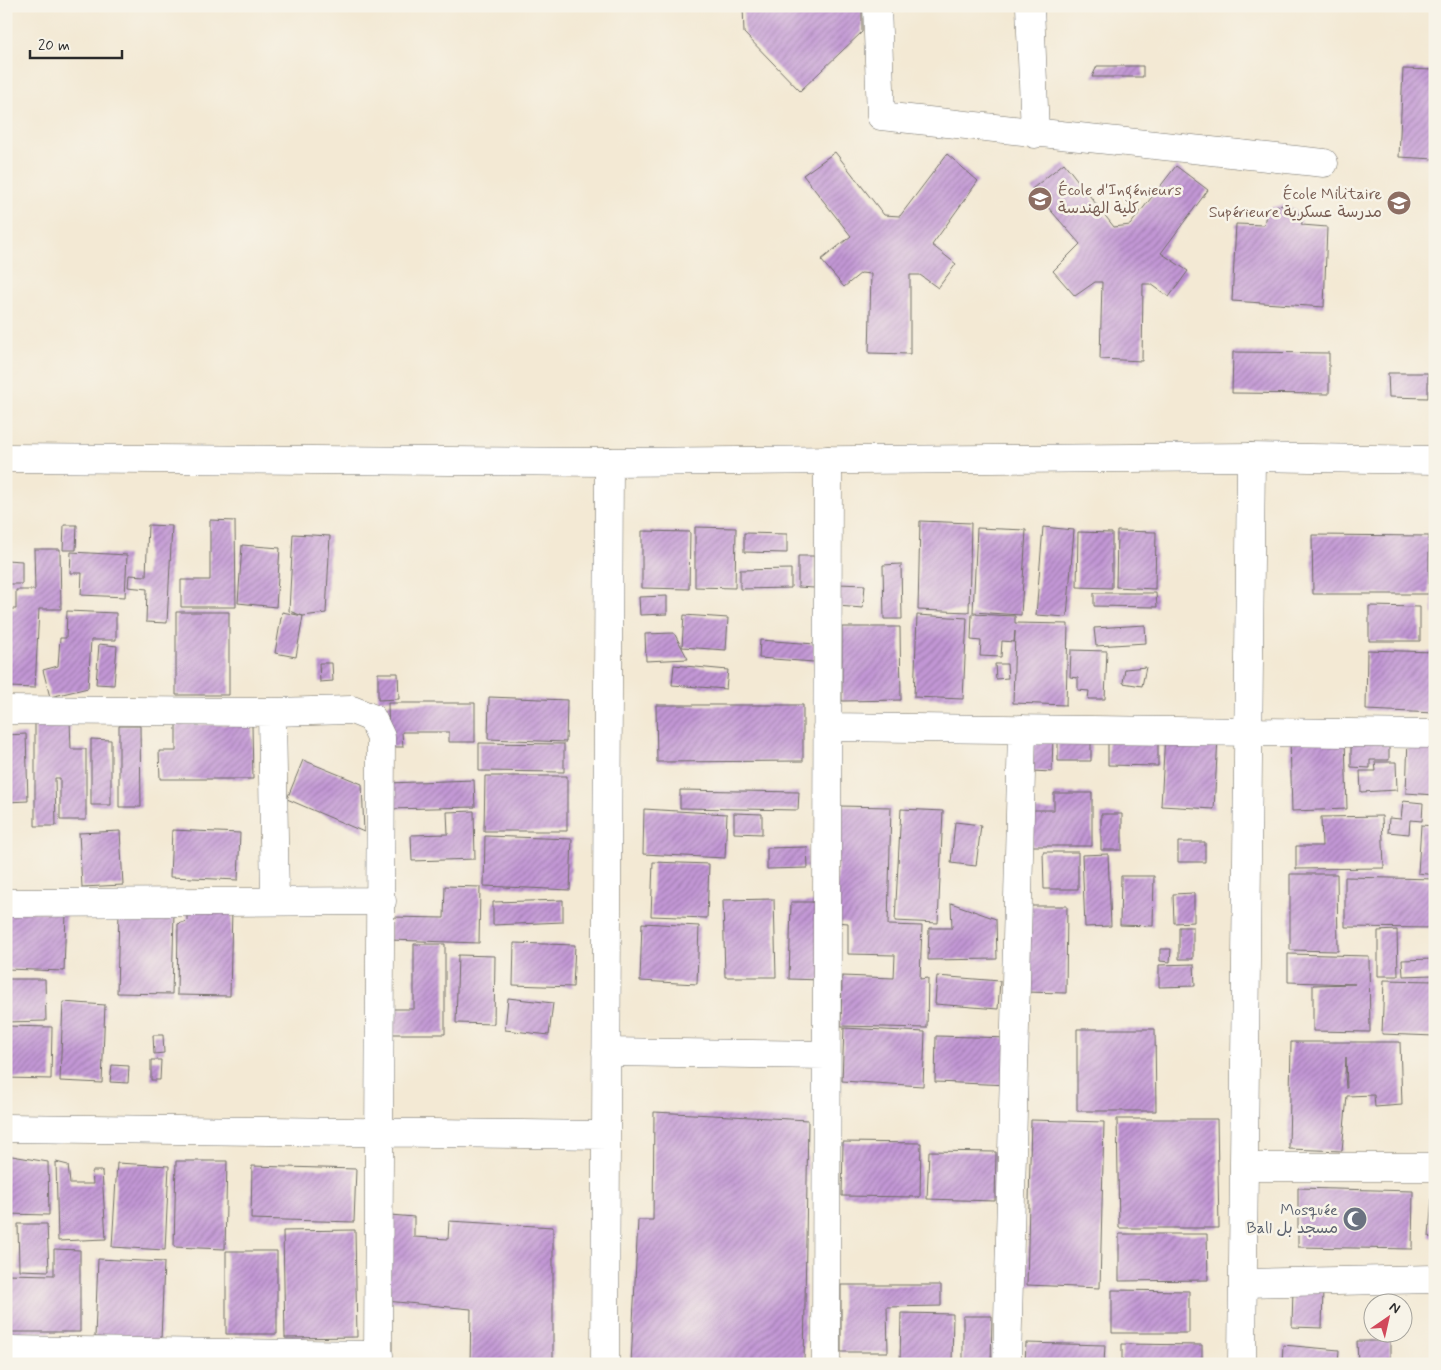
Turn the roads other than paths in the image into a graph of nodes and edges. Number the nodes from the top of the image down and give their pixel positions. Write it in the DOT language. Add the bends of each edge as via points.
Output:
graph roads {
  1 [pos="877,6"];
  2 [pos="1030,6"];
  3 [pos="1035,134"];
  4 [pos="1324,162"];
  5 [pos="1251,457"];
  6 [pos="6,458"];
  7 [pos="828,460"];
  8 [pos="1435,460"];
  9 [pos="609,462"];
  10 [pos="6,710"];
  11 [pos="272,712"];
  12 [pos="827,727"];
  13 [pos="1022,729"];
  14 [pos="1248,732"];
  15 [pos="1435,734"];
  16 [pos="275,901"];
  17 [pos="382,901"];
  18 [pos="6,903"];
  19 [pos="606,1052"];
  20 [pos="826,1055"];
  21 [pos="6,1128"];
  22 [pos="380,1133"];
  23 [pos="606,1135"];
  24 [pos="1435,1167"];
  25 [pos="1244,1168"];
  26 [pos="1435,1279"];
  27 [pos="1243,1283"];
  28 [pos="6,1350"];
  29 [pos="269,1359"];
  30 [pos="379,1359"];
  31 [pos="606,1364"];
  32 [pos="826,1364"];
  33 [pos="1007,1364"];
  34 [pos="1242,1364"];
  1 -- 3 [label="street" via="882,116"];
  2 -- 3 [label="street"];
  3 -- 4 [label="street"];
  5 -- 7 [label="street"];
  5 -- 8 [label="street"];
  5 -- 14 [label="street"];
  6 -- 9 [label="street"];
  7 -- 9 [label="street"];
  7 -- 12 [label="street"];
  9 -- 19 [label="street"];
  10 -- 11 [label="street"];
  11 -- 16 [label="street"];
  11 -- 17 [label="street" via="352,710 372,718 381,737"];
  12 -- 13 [label="street"];
  12 -- 20 [label="street"];
  13 -- 14 [label="street"];
  13 -- 33 [label="street"];
  14 -- 15 [label="street"];
  14 -- 25 [label="street"];
  16 -- 17 [label="street"];
  16 -- 18 [label="street"];
  17 -- 22 [label="street"];
  19 -- 20 [label="street"];
  19 -- 23 [label="street"];
  20 -- 32 [label="street"];
  21 -- 22 [label="street"];
  22 -- 23 [label="street"];
  22 -- 30 [label="street"];
  23 -- 31 [label="street"];
  24 -- 25 [label="street"];
  25 -- 27 [label="street"];
  26 -- 27 [label="street"];
  27 -- 34 [label="street"];
  28 -- 29 [label="street"];
  29 -- 30 [label="street"];
}
